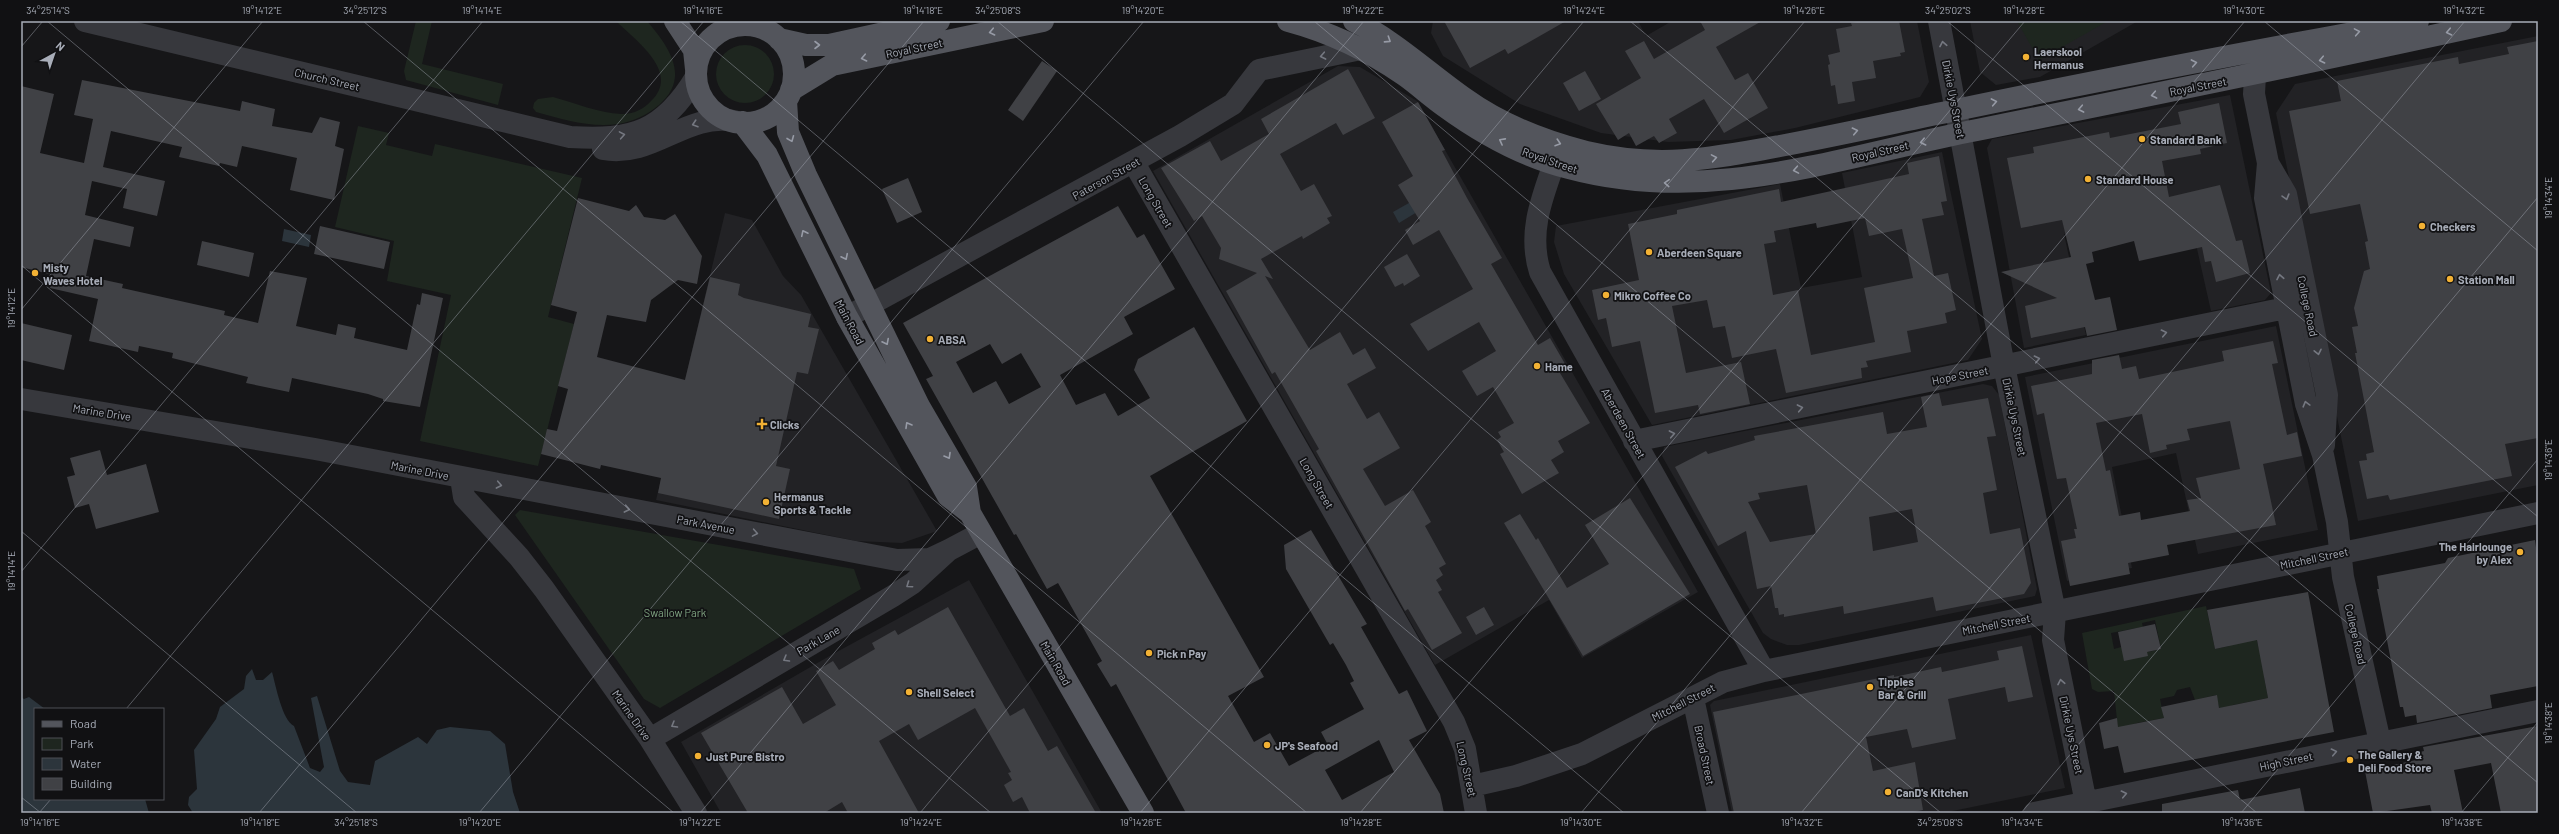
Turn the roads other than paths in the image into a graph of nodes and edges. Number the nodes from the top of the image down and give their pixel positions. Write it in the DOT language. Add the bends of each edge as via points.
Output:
graph roads {
  1 [pos="85,21"];
  2 [pos="675,21"];
  3 [pos="939,21"];
  4 [pos="1043,21"];
  5 [pos="1288,21"];
  6 [pos="1354,21"];
  7 [pos="1939,21"];
  8 [pos="2418,21"];
  9 [pos="2501,21"];
  10 [pos="743,23"];
  11 [pos="779,39"];
  12 [pos="1361,49"];
  13 [pos="2250,52"];
  14 [pos="696,73"];
  15 [pos="2255,75"];
  16 [pos="788,96"];
  17 [pos="1956,109"];
  18 [pos="738,122"];
  19 [pos="1961,133"];
  20 [pos="570,137"];
  21 [pos="1134,163"];
  22 [pos="2268,163"];
  23 [pos="1554,164"];
  24 [pos="869,307"];
  25 [pos="2286,308"];
  26 [pos="847,317"];
  27 [pos="2004,366"];
  28 [pos="21,399"];
  29 [pos="1634,441"];
  30 [pos="2323,455"];
  31 [pos="461,478"];
  32 [pos="970,513"];
  33 [pos="2538,513"];
  34 [pos="981,533"];
  35 [pos="950,550"];
  36 [pos="2340,552"];
  37 [pos="2056,612"];
  38 [pos="1764,671"];
  39 [pos="1693,698"];
  40 [pos="2538,711"];
  41 [pos="650,739"];
  42 [pos="2380,742"];
  43 [pos="1472,786"];
  44 [pos="2087,808"];
  45 [pos="696,813"];
  46 [pos="1142,813"];
  47 [pos="1476,813"];
  48 [pos="1718,813"];
  49 [pos="2034,813"];
  1 -- 20 [label="street, Church Street"];
  2 -- 14 [label="main road, Main Road" via="694,50"];
  11 -- 3 [label="main road, Royal Street, one-way" via="806,45 829,45"];
  4 -- 16 [label="main road, Royal Street, one-way" via="832,65"];
  5 -- 12 [label="main road, Royal Street"];
  6 -- 17 [label="main road, Royal Street, one-way" via="1394,44 1463,98 1498,119 1558,144 1616,157 1675,162 1704,160 1816,140"];
  17 -- 7 [label="street, Dirkie Uys Street, one-way"];
  13 -- 8 [label="main road, Royal Street, one-way"];
  9 -- 15 [label="main road, Royal Street, one-way"];
  10 -- 11 [label="main road, Main Road" via="765,29"];
  10 -- 14 [label="main road, Main Road" via="714,36 702,50"];
  11 -- 16 [label="main road, Main Road" via="794,68"];
  12 -- 21 [label="street, Paterson Street, one-way" via="1259,70 1234,104"];
  23 -- 12 [label="main road, Royal Street, one-way" via="1483,131 1444,106 1405,76"];
  13 -- 15 [label="street, College Road"];
  17 -- 13 [label="main road, Royal Street, one-way"];
  14 -- 18 [label="main road, Main Road" via="704,100 712,110"];
  20 -- 14 [label="street, Church Street, one-way" via="604,138 646,129 673,111"];
  15 -- 19 [label="main road, Royal Street, one-way"];
  15 -- 22 [label="street, College Road" via="2254,94"];
  16 -- 18 [label="main road" via="778,111 767,118"];
  16 -- 24 [label="main road, Main Road, one-way" via="788,132"];
  17 -- 19 [label="street, Dirkie Uys Street"];
  18 -- 20 [label="street, Church Street, one-way" via="700,122 655,143 623,150 595,148"];
  26 -- 18 [label="main road, Main Road, one-way" via="767,156"];
  19 -- 23 [label="main road, Royal Street, one-way" via="1796,170 1716,182 1648,181"];
  19 -- 27 [label="street, Dirkie Uys Street"];
  21 -- 24 [label="street, Paterson Street"];
  21 -- 43 [label="street, Long Street" via="1454,722 1465,749"];
  25 -- 22 [label="street, College Road, one-way" via="2265,198"];
  22 -- 30 [label="street, College Road, one-way" via="2286,194 2327,395"];
  23 -- 29 [label="street, Aberdeen Street" via="1535,229 1534,247 1538,266"];
  24 -- 26 [label="street, Paterson Street"];
  24 -- 32 [label="main road, Main Road, one-way" via="919,406 966,487"];
  27 -- 25 [label="street, Hope Street, one-way"];
  30 -- 25 [label="street, College Road, one-way" via="2306,404"];
  32 -- 26 [label="main road, Main Road, one-way" via="948,496"];
  29 -- 27 [label="street, Hope Street, one-way"];
  27 -- 37 [label="street, Dirkie Uys Street"];
  28 -- 31 [label="street, Marine Drive" via="315,449"];
  29 -- 38 [label="street, Aberdeen Street"];
  30 -- 36 [label="street, College Road" via="2337,522"];
  31 -- 35 [label="street, Park Avenue, one-way" via="909,562 930,559"];
  31 -- 41 [label="street, Marine Drive" via="464,497 540,584"];
  32 -- 34 [label="main road, Main Road"];
  33 -- 36 [label="street, Mitchell Street"];
  34 -- 35 [label="street, Park Lane"];
  34 -- 46 [label="main road, Main Road"];
  35 -- 41 [label="street, Park Lane, one-way" via="913,583 893,596"];
  36 -- 37 [label="street, Mitchell Street"];
  36 -- 42 [label="street, College Road" via="2343,577"];
  37 -- 38 [label="street, Mitchell Street"];
  44 -- 37 [label="street, Dirkie Uys Street, one-way" via="2053,640"];
  38 -- 39 [label="street, Mitchell Street" via="1723,682"];
  39 -- 43 [label="street, Mitchell Street" via="1582,754 1516,776"];
  39 -- 48 [label="street, Broad Street"];
  40 -- 42 [label="street, High Street"];
  41 -- 45 [label="street, Marine Drive"];
  44 -- 42 [label="street, High Street, one-way"];
  43 -- 47 [label="street, Long Street"];
  44 -- 49 [label="street, High Street"];
}
